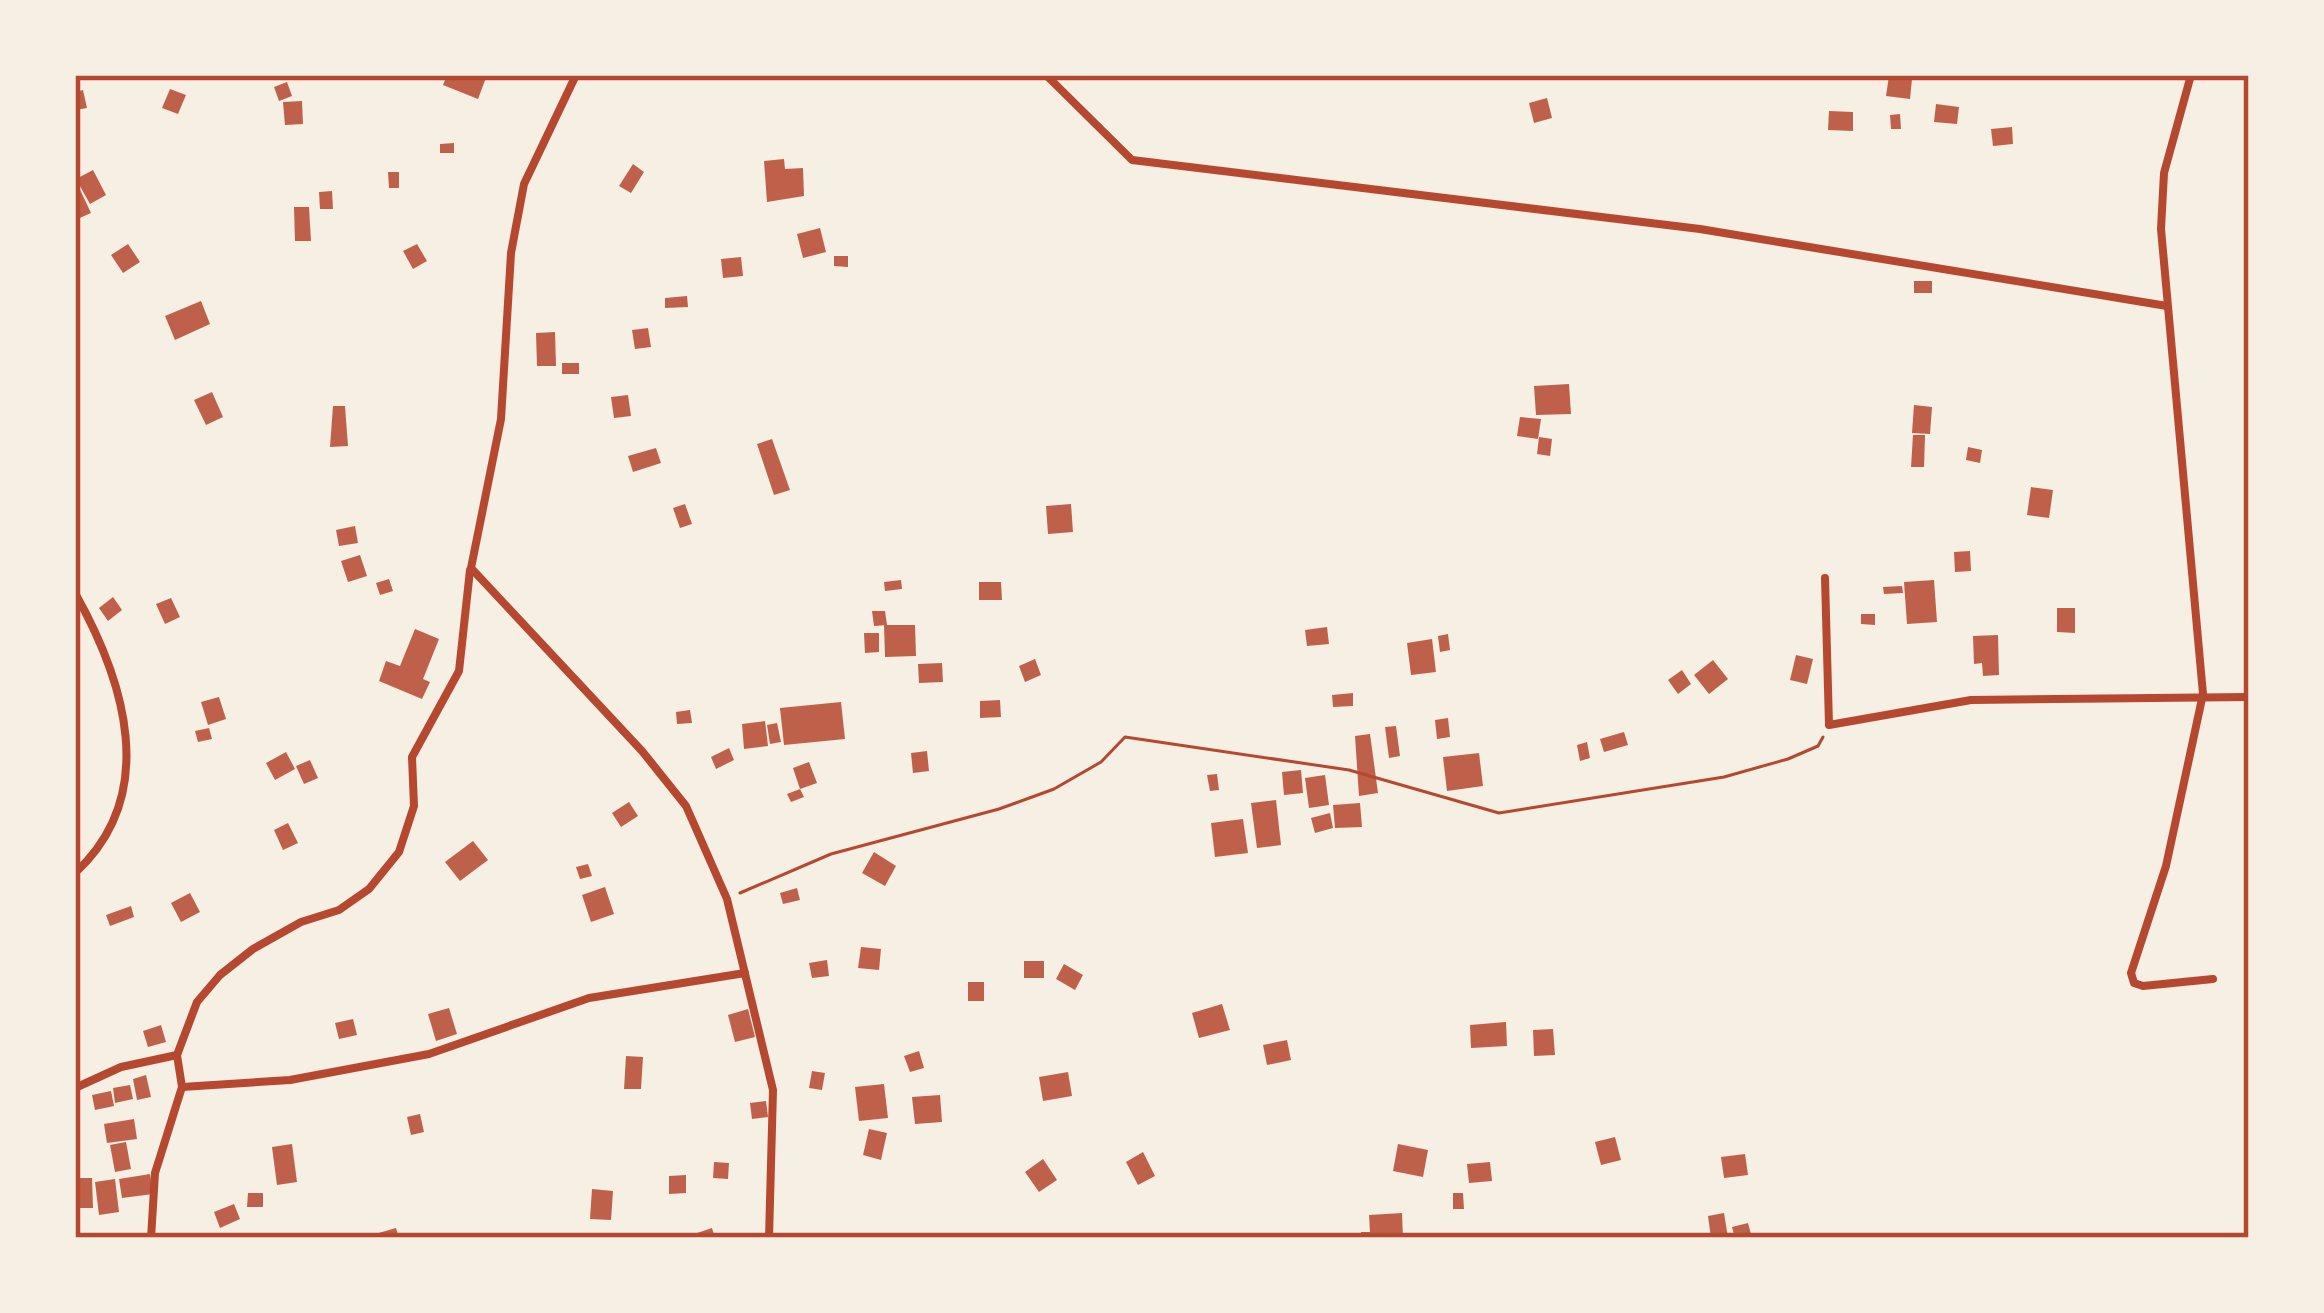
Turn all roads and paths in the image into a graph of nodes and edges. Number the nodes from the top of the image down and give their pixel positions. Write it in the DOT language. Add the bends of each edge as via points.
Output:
graph roads {
  1 [pos="576,75"];
  2 [pos="1046,75"];
  3 [pos="2191,75"];
  4 [pos="2167,306"];
  5 [pos="471,568"];
  6 [pos="1826,578"];
  7 [pos="75,593"];
  8 [pos="2203,694"];
  9 [pos="2249,697"];
  10 [pos="1829,725"];
  11 [pos="75,873"];
  12 [pos="727,898"];
  13 [pos="745,973"];
  14 [pos="2213,979"];
  15 [pos="177,1055"];
  16 [pos="182,1087"];
  17 [pos="75,1088"];
  18 [pos="151,1238"];
  19 [pos="770,1238"];
  1 -- 5 [label="street" via="524,184 511,253 501,419"];
  2 -- 4 [label="street" via="1132,160 1700,229"];
  3 -- 4 [label="street" via="2164,172"];
  4 -- 8 [label="street"];
  5 -- 12 [label="street" via="686,806"];
  5 -- 15 [label="street" via="459,671 412,757 414,806 399,852 339,910 301,922 220,975 197,1002"];
  6 -- 10 [label="street"];
  7 -- 11 [label="street" via="115,688 130,771 110,830"];
  8 -- 9 [label="street"];
  8 -- 10 [label="street" via="1971,700"];
  8 -- 14 [label="street" via="2131,979 2143,986"];
  10 -- 12 [label="path" via="1818,746 1724,777 1499,813 1349,770 1125,736 1101,762 1054,788 831,854"];
  12 -- 13 [label="street"];
  13 -- 16 [label="street" via="589,998 429,1054 290,1080"];
  13 -- 19 [label="street" via="773,1090"];
  15 -- 16 [label="street"];
  15 -- 17 [label="street" via="121,1066"];
  16 -- 18 [label="street" via="155,1173"];
}
